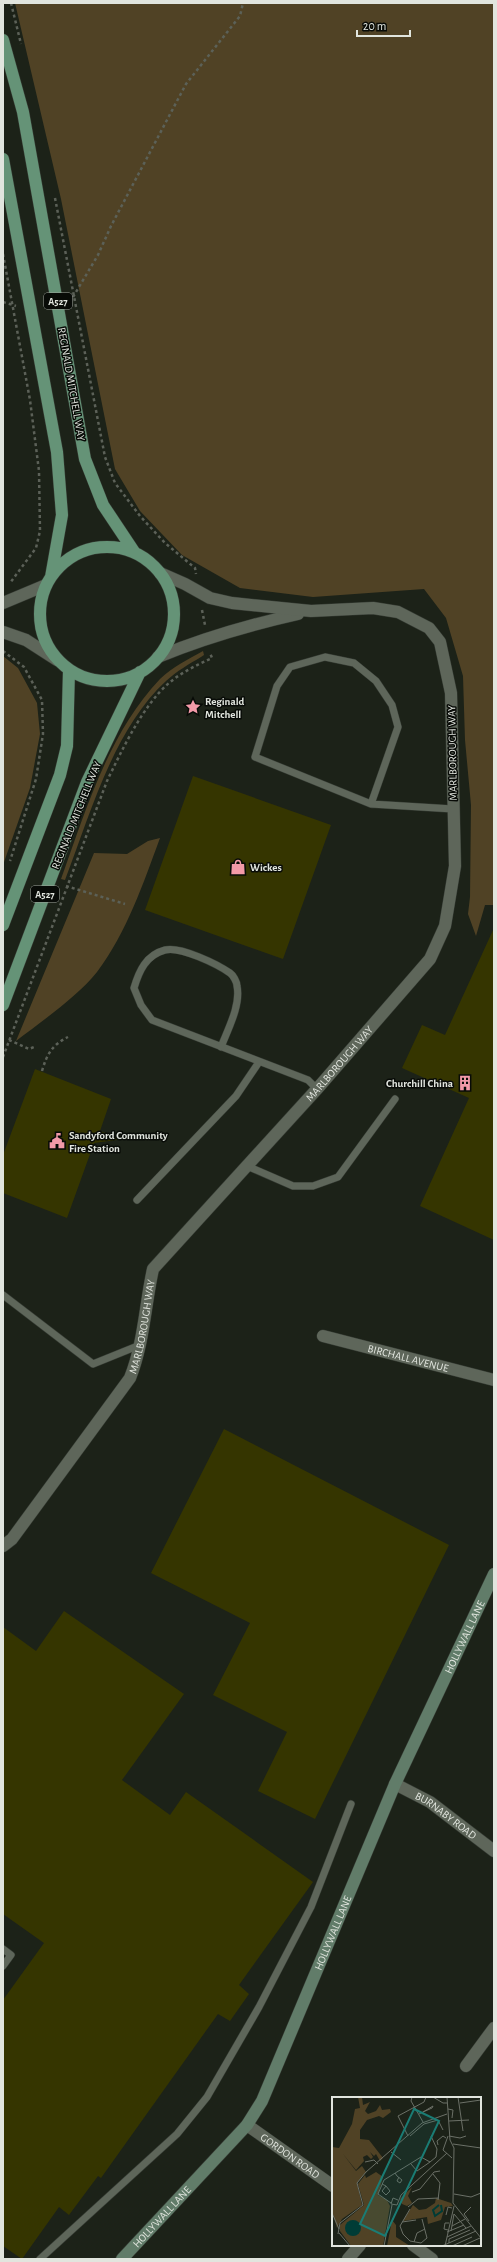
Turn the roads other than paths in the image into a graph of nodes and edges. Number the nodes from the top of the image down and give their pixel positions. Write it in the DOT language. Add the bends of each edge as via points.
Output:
graph roads {
  1 [pos="3,40"];
  2 [pos="3,159"];
  3 [pos="135,553"];
  4 [pos="160,573"];
  5 [pos="49,581"];
  6 [pos="3,603"];
  7 [pos="311,611"];
  8 [pos="3,632"];
  9 [pos="158,657"];
  10 [pos="57,660"];
  11 [pos="69,670"];
  12 [pos="140,672"];
  13 [pos="371,804"];
  14 [pos="453,809"];
  15 [pos="3,925"];
  16 [pos="3,1005"];
  17 [pos="221,1047"];
  18 [pos="259,1062"];
  19 [pos="317,1089"];
  20 [pos="395,1099"];
  21 [pos="246,1166"];
  22 [pos="137,1200"];
  23 [pos="3,1295"];
  24 [pos="323,1336"];
  25 [pos="140,1345"];
  26 [pos="494,1380"];
  27 [pos="3,1546"];
  28 [pos="494,1574"];
  29 [pos="395,1784"];
  30 [pos="351,1804"];
  31 [pos="494,1851"];
  32 [pos="3,1948"];
  33 [pos="3,1966"];
  34 [pos="494,2028"];
  35 [pos="466,2066"];
  36 [pos="247,2124"];
  37 [pos="332,2185"];
  38 [pos="359,2246"];
  39 [pos="414,2246"];
  40 [pos="40,2259"];
  41 [pos="122,2259"];
  42 [pos="348,2259"];
  43 [pos="432,2259"];
  1 -- 3 [label="main road, REGINALD MITCHELL WAY / A527" via="23,112 86,459 103,505"];
  2 -- 5 [label="main road, A527" via="57,452 62,515"];
  3 -- 4 [label="main road"];
  3 -- 5 [label="main road" via="109,547 90,550 66,561"];
  4 -- 7 [label="street, MARLBOROUGH WAY" via="210,598 252,607"];
  4 -- 9 [label="main road" via="171,596 174,618 170,635"];
  5 -- 6 [label="street"];
  5 -- 10 [label="main road" via="40,611 40,623 45,641"];
  7 -- 9 [label="street, MARLBOROUGH WAY" via="248,625"];
  7 -- 14 [label="street, MARLBOROUGH WAY" via="373,608 398,612 429,628 440,642 451,693"];
  8 -- 10 [label="street" via="26,640"];
  9 -- 12 [label="main road"];
  10 -- 11 [label="main road"];
  11 -- 12 [label="main road" via="104,681 126,678"];
  11 -- 15 [label="main road, A527" via="67,746 60,775"];
  12 -- 16 [label="main road, REGINALD MITCHELL WAY / A527" via="88,782"];
  13 -- 13 [label="lane" via="398,727 392,705 376,681 354,663 325,657 290,667 278,686 255,757"];
  13 -- 14 [label="lane"];
  14 -- 19 [label="street, MARLBOROUGH WAY" via="452,894 445,926 430,959"];
  17 -- 17 [label="lane" via="152,1020 134,988 140,970 151,956 166,949 185,951 232,974 237,985 237,1001"];
  17 -- 18 [label="lane"];
  18 -- 19 [label="lane" via="308,1080"];
  18 -- 22 [label="lane" via="236,1096"];
  19 -- 21 [label="street, MARLBOROUGH WAY"];
  20 -- 21 [label="lane" via="338,1177 313,1186 293,1186"];
  21 -- 25 [label="street, MARLBOROUGH WAY" via="154,1269"];
  23 -- 25 [label="lane" via="94,1364"];
  24 -- 26 [label="street, BIRCHALL AVENUE"];
  25 -- 27 [label="street, MARLBOROUGH WAY" via="130,1378 12,1539"];
  28 -- 29 [label="street, HOLLYWALL LANE"];
  29 -- 31 [label="street, BURNABY ROAD" via="430,1802"];
  29 -- 36 [label="street, HOLLYWALL LANE" via="262,2101"];
  30 -- 40 [label="lane" via="311,1907 259,2007 207,2097 177,2134"];
  32 -- 33 [label="lane" via="11,1955"];
  34 -- 35 [label="street"];
  36 -- 37 [label="street, GORDON ROAD"];
  36 -- 41 [label="street, HOLLYWALL LANE"];
  38 -- 42 [label="street"];
  39 -- 43 [label="street"];
}
